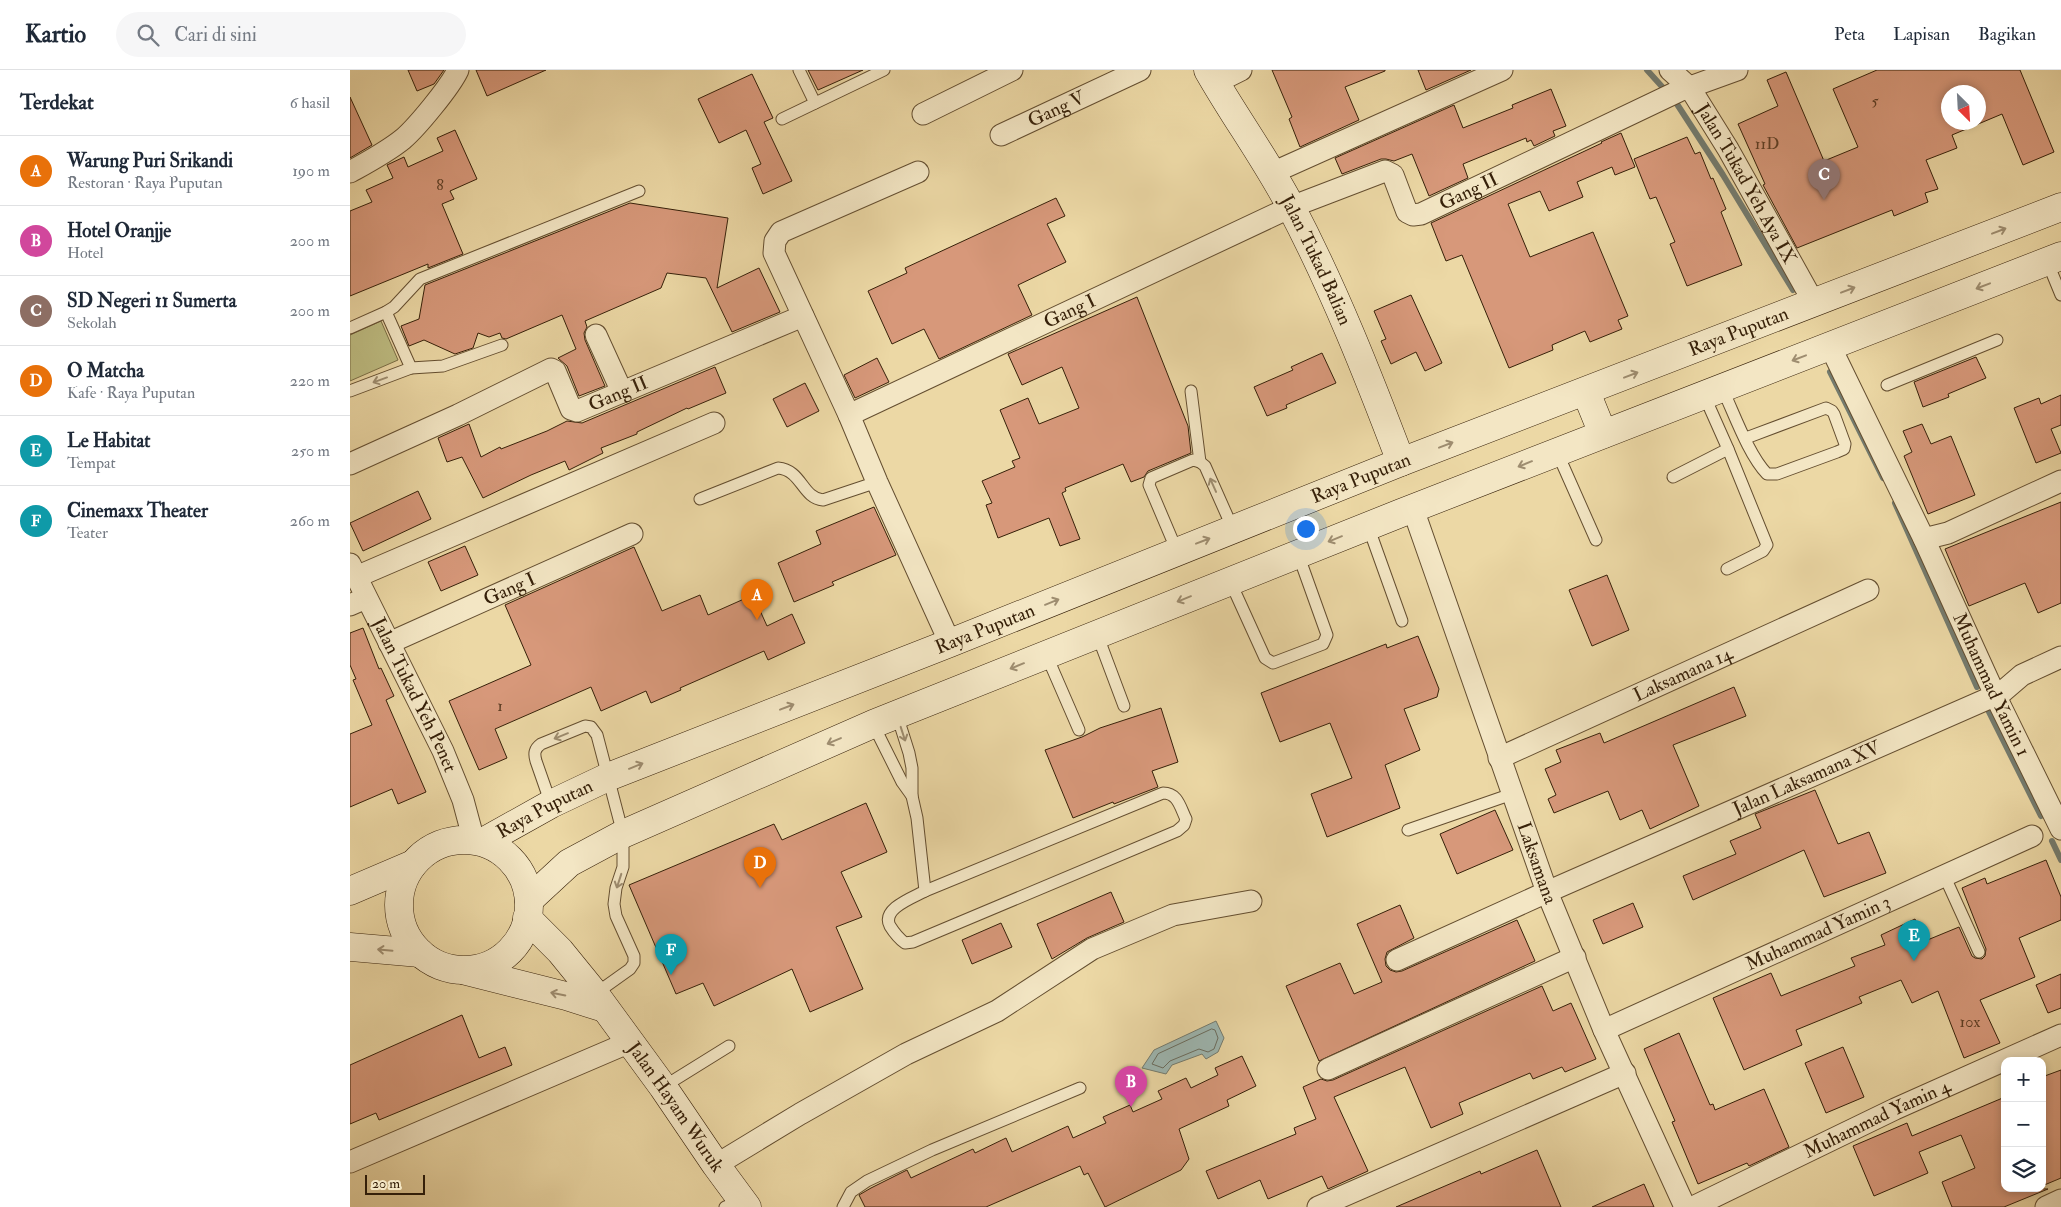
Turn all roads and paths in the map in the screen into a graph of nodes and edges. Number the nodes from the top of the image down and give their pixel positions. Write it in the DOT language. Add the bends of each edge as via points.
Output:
graph roads {
  1 [pos="458,70"];
  2 [pos="799,70"];
  3 [pos="884,70"];
  4 [pos="1012,70"];
  5 [pos="1140,70"];
  6 [pos="1242,70"];
  7 [pos="1502,70"];
  8 [pos="1670,70"];
  9 [pos="1737,70"];
  10 [pos="1211,76"];
  11 [pos="1675,94"];
  12 [pos="815,103"];
  13 [pos="923,114"];
  14 [pos="782,119"];
  15 [pos="1001,135"];
  16 [pos="350,172"];
  17 [pos="918,172"];
  18 [pos="1272,173"];
  19 [pos="639,191"];
  20 [pos="1291,206"];
  21 [pos="2061,207"];
  22 [pos="2054,259"];
  23 [pos="2061,295"];
  24 [pos="1814,303"];
  25 [pos="386,312"];
  26 [pos="802,316"];
  27 [pos="350,328"];
  28 [pos="596,335"];
  29 [pos="1997,340"];
  30 [pos="502,345"];
  31 [pos="1830,346"];
  32 [pos="411,368"];
  33 [pos="1887,385"];
  34 [pos="350,391"];
  35 [pos="1713,391"];
  36 [pos="622,392"];
  37 [pos="1191,392"];
  38 [pos="1586,392"];
  39 [pos="849,415"];
  40 [pos="714,423"];
  41 [pos="1603,434"];
  42 [pos="1746,438"];
  43 [pos="1728,449"];
  44 [pos="1557,452"];
  45 [pos="1200,462"];
  46 [pos="1401,462"];
  47 [pos="350,464"];
  48 [pos="1673,477"];
  49 [pos="2061,481"];
  50 [pos="877,482"];
  51 [pos="700,499"];
  52 [pos="1413,509"];
  53 [pos="1368,526"];
  54 [pos="1233,529"];
  55 [pos="632,534"];
  56 [pos="1924,539"];
  57 [pos="1596,540"];
  58 [pos="1177,551"];
  59 [pos="1298,554"];
  60 [pos="1727,569"];
  61 [pos="353,570"];
  62 [pos="1230,581"];
  63 [pos="1868,590"];
  64 [pos="358,601"];
  65 [pos="1402,621"];
  66 [pos="1096,634"];
  67 [pos="389,643"];
  68 [pos="950,643"];
  69 [pos="1046,654"];
  70 [pos="2061,657"];
  71 [pos="1995,695"];
  72 [pos="1124,706"];
  73 [pos="885,720"];
  74 [pos="1079,730"];
  75 [pos="1499,758"];
  76 [pos="608,777"];
  77 [pos="1512,794"];
  78 [pos="912,796"];
  79 [pos="551,804"];
  80 [pos="2060,825"];
  81 [pos="1408,830"];
  82 [pos="623,834"];
  83 [pos="2032,836"];
  84 [pos="472,841"];
  85 [pos="413,864"];
  86 [pos="1944,875"];
  87 [pos="350,891"];
  88 [pos="925,891"];
  89 [pos="1547,892"];
  90 [pos="1251,901"];
  91 [pos="528,909"];
  92 [pos="350,947"];
  93 [pos="1979,952"];
  94 [pos="420,953"];
  95 [pos="1575,957"];
  96 [pos="1397,960"];
  97 [pos="461,970"];
  98 [pos="600,1001"];
  99 [pos="1604,1030"];
  100 [pos="2061,1035"];
  101 [pos="630,1042"];
  102 [pos="729,1046"];
  103 [pos="1328,1069"];
  104 [pos="1624,1073"];
  105 [pos="663,1087"];
  106 [pos="1080,1088"];
  107 [pos="350,1162"];
  108 [pos="716,1165"];
  109 [pos="2061,1200"];
  110 [pos="738,1205"];
  111 [pos="843,1207"];
  112 [pos="1318,1207"];
  113 [pos="1685,1207"];
  114 [pos="1693,1207"];
  115 [pos="2046,1207"];
  1 -- 16 [label="street" via="403,139"];
  2 -- 12 [label="lane"];
  3 -- 12 [label="lane"];
  4 -- 13 [label="street"];
  5 -- 15 [label="street, Gang V"];
  6 -- 10 [label="street"];
  7 -- 18 [label="street"];
  8 -- 11 [label="street, Jalan Tukad Yeh Aya IX"];
  9 -- 11 [label="street"];
  10 -- 18 [label="main road, Jalan Tukad Balian"];
  11 -- 20 [label="street, Gang II" via="1421,214 1408,212 1393,175 1385,171"];
  11 -- 24 [label="street, Jalan Tukad Yeh Aya IX" via="1728,149"];
  12 -- 14 [label="lane"];
  17 -- 26 [label="street" via="781,232 775,241 774,252"];
  18 -- 20 [label="main road, Jalan Tukad Balian"];
  19 -- 25 [label="lane" via="420,279"];
  20 -- 39 [label="street, Gang I"];
  20 -- 46 [label="main road, Jalan Tukad Balian" via="1362,359"];
  24 -- 21 [label="main road, Raya Puputan, one-way"];
  22 -- 23 [label="lane"];
  22 -- 31 [label="main road, one-way"];
  38 -- 24 [label="main road, Raya Puputan, one-way"];
  25 -- 27 [label="lane"];
  25 -- 32 [label="lane"];
  26 -- 36 [label="street, Gang II"];
  26 -- 39 [label="street"];
  28 -- 36 [label="street"];
  29 -- 33 [label="lane"];
  30 -- 32 [label="lane" via="443,366"];
  31 -- 35 [label="main road, one-way"];
  31 -- 56 [label="street, Muhammad Yamin 1"];
  32 -- 34 [label="lane, one-way"];
  35 -- 41 [label="main road"];
  35 -- 42 [label="lane"];
  35 -- 43 [label="lane"];
  36 -- 47 [label="street, Gang II" via="574,412 552,369"];
  37 -- 45 [label="lane"];
  38 -- 41 [label="main road"];
  46 -- 38 [label="main road, Raya Puputan, one-way"];
  39 -- 50 [label="street"];
  40 -- 61 [label="street"];
  41 -- 44 [label="main road"];
  42 -- 42 [label="lane" via="1826,408 1834,414 1845,444 1844,450 1777,474 1767,474"];
  43 -- 48 [label="lane"];
  43 -- 60 [label="lane" via="1767,544 1763,551"];
  44 -- 52 [label="main road, one-way"];
  44 -- 57 [label="lane"];
  54 -- 45 [label="lane, one-way" via="1205,466"];
  45 -- 58 [label="lane" via="1193,460 1151,478 1149,485"];
  46 -- 54 [label="main road, Raya Puputan"];
  49 -- 56 [label="street" via="1948,533"];
  50 -- 51 [label="lane" via="818,500 792,472 778,468"];
  50 -- 68 [label="street"];
  52 -- 53 [label="main road"];
  52 -- 75 [label="street, Laksamana"];
  53 -- 59 [label="main road, one-way"];
  53 -- 65 [label="lane"];
  58 -- 54 [label="main road, Raya Puputan, one-way"];
  55 -- 67 [label="street, Gang I"];
  56 -- 71 [label="street, Muhammad Yamin 1"];
  68 -- 58 [label="main road, Raya Puputan, one-way"];
  59 -- 62 [label="main road"];
  59 -- 62 [label="lane" via="1327,635 1323,644 1269,662"];
  61 -- 64 [label="street, Jalan Tukad Yeh Penet"];
  62 -- 66 [label="main road, one-way"];
  63 -- 75 [label="street, Laksamana 14"];
  64 -- 67 [label="street, Jalan Tukad Yeh Penet"];
  66 -- 69 [label="main road"];
  66 -- 72 [label="lane"];
  67 -- 84 [label="street, Jalan Tukad Yeh Penet" via="463,800"];
  76 -- 68 [label="main road, Raya Puputan, one-way"];
  69 -- 73 [label="main road, one-way"];
  69 -- 74 [label="lane"];
  70 -- 71 [label="street, Jalan Laksamana XV" via="2022,675"];
  71 -- 80 [label="street, Muhammad Yamin 1"];
  71 -- 89 [label="street, Jalan Laksamana XV"];
  73 -- 78 [label="lane" via="902,782"];
  73 -- 78 [label="lane, one-way" via="909,753"];
  73 -- 82 [label="main road, one-way" via="736,782"];
  75 -- 77 [label="street, Laksamana"];
  76 -- 79 [label="main road, Raya Puputan"];
  76 -- 79 [label="lane, one-way" via="597,735 591,727 585,726 541,744 534,754"];
  76 -- 82 [label="lane, Raya Puputan"];
  77 -- 81 [label="lane"];
  77 -- 89 [label="street, Laksamana"];
  78 -- 88 [label="lane"];
  79 -- 84 [label="main road, Raya Puputan"];
  82 -- 91 [label="main road" via="570,863"];
  82 -- 98 [label="lane, Raya Puputan, one-way" via="624,867 614,904 634,963"];
  83 -- 86 [label="street, Muhammad Yamin 3"];
  84 -- 85 [label="main road" via="436,846"];
  84 -- 91 [label="main road" via="496,848 519,870 525,884"];
  85 -- 87 [label="main road"];
  85 -- 94 [label="main road" via="403,881 398,900 400,920 407,938"];
  86 -- 93 [label="lane"];
  86 -- 99 [label="street, Muhammad Yamin 3"];
  88 -- 88 [label="lane" via="1163,793 1175,796 1186,819 1177,831 905,943 897,938 887,920 888,915"];
  89 -- 95 [label="street, Laksamana"];
  89 -- 96 [label="street, Jalan Laksamana XV"];
  90 -- 108 [label="street" via="1172,915 1092,949 997,1011 906,1054"];
  91 -- 97 [label="main road" via="521,935 510,950 479,968"];
  91 -- 98 [label="main road, Jalan Hayam Wuruk"];
  94 -- 92 [label="main road, one-way"];
  94 -- 97 [label="main road" via="439,965"];
  95 -- 99 [label="street, Laksamana"];
  95 -- 103 [label="street"];
  98 -- 97 [label="main road, one-way"];
  98 -- 101 [label="main road, Jalan Hayam Wuruk"];
  99 -- 104 [label="street, Laksamana"];
  100 -- 114 [label="street, Muhammad Yamin 4"];
  101 -- 105 [label="main road, Jalan Hayam Wuruk"];
  101 -- 107 [label="street"];
  102 -- 105 [label="lane"];
  104 -- 112 [label="street"];
  104 -- 113 [label="street, Laksamana"];
  105 -- 108 [label="main road, Jalan Hayam Wuruk"];
  106 -- 111 [label="lane" via="867,1181 851,1192"];
  108 -- 110 [label="main road, Jalan Hayam Wuruk"];
  109 -- 115 [label="street"];
}
